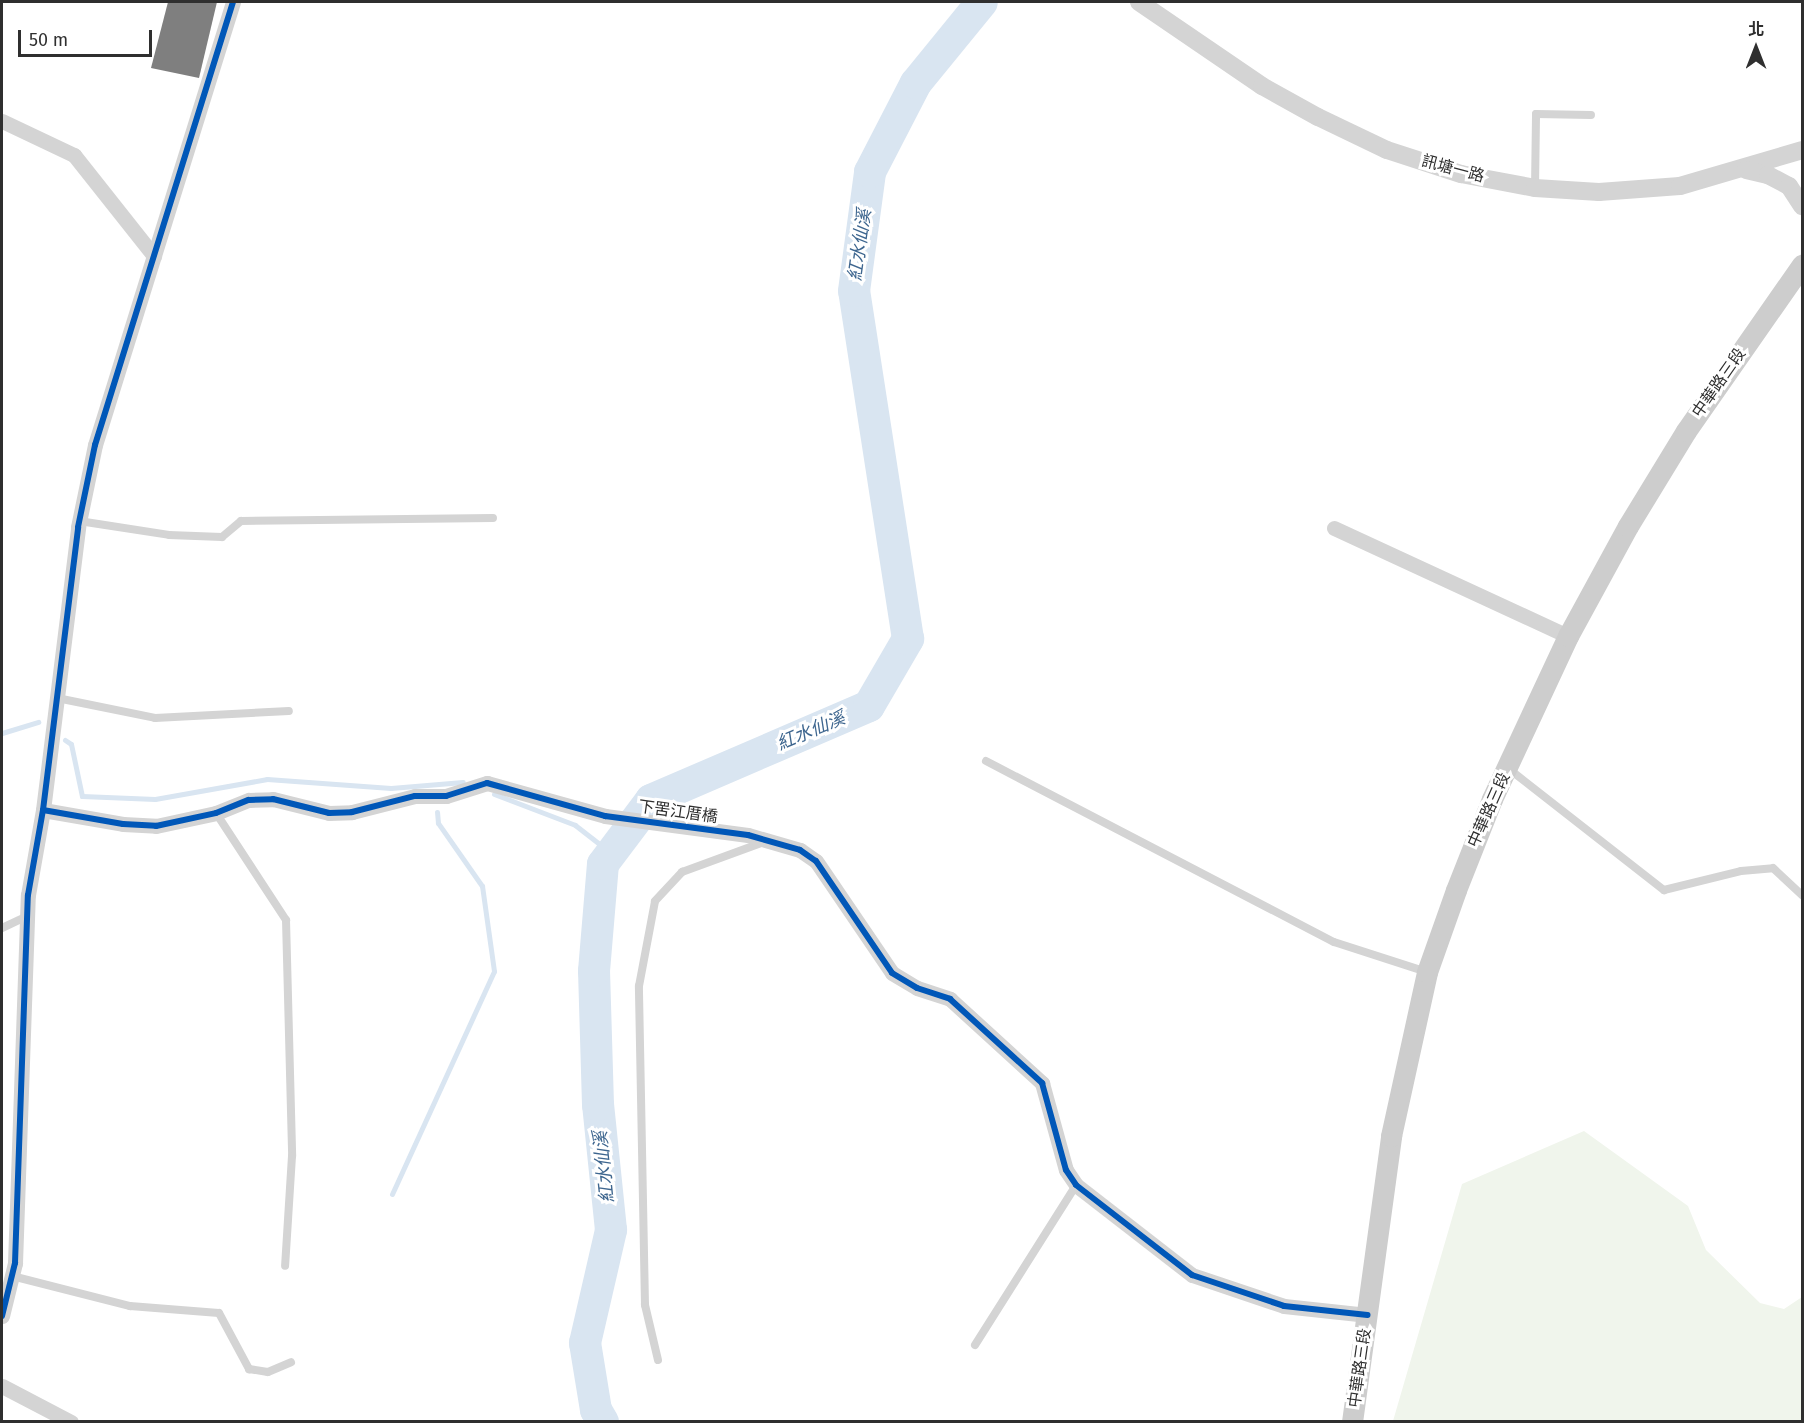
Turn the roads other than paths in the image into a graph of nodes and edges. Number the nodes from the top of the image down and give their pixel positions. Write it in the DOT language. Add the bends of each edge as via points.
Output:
graph roads {
  1 [pos="233,2"];
  2 [pos="1139,2"];
  3 [pos="1591,115"];
  4 [pos="2,122"];
  5 [pos="1803,150"];
  6 [pos="1744,170"];
  7 [pos="1535,188"];
  8 [pos="1803,206"];
  9 [pos="154,256"];
  10 [pos="1803,265"];
  11 [pos="492,518"];
  12 [pos="79,521"];
  13 [pos="1334,528"];
  14 [pos="1568,636"];
  15 [pos="57,698"];
  16 [pos="290,711"];
  17 [pos="986,761"];
  18 [pos="1508,768"];
  19 [pos="43,810"];
  20 [pos="216,813"];
  21 [pos="768,840"];
  22 [pos="1803,895"];
  23 [pos="28,916"];
  24 [pos="2,928"];
  25 [pos="1427,972"];
  26 [pos="1076,1185"];
  27 [pos="285,1266"];
  28 [pos="12,1276"];
  29 [pos="1368,1315"];
  30 [pos="2,1316"];
  31 [pos="975,1345"];
  32 [pos="658,1360"];
  33 [pos="291,1362"];
  34 [pos="2,1386"];
  35 [pos="71,1422"];
  36 [pos="1352,1422"];
  1 -- 9 [label="street"];
  2 -- 7 [label="street, 訊塘一路" via="1262,86 1338,127 1388,150 1461,174"];
  3 -- 7 [label="lane" via="1536,114"];
  4 -- 9 [label="street" via="74,155"];
  5 -- 6 [label="street, 訊塘一路"];
  6 -- 7 [label="street, 訊塘一路" via="1680,186 1599,192"];
  6 -- 8 [label="street" via="1768,175 1789,186"];
  9 -- 12 [label="street" via="95,445"];
  10 -- 14 [label="main road, 中華路三段" via="1686,431"];
  11 -- 12 [label="lane" via="241,521 222,537 169,535"];
  12 -- 15 [label="street"];
  13 -- 14 [label="street"];
  14 -- 18 [label="main road, 中華路三段"];
  15 -- 16 [label="lane" via="155,718"];
  15 -- 19 [label="street"];
  17 -- 25 [label="lane" via="1334,942"];
  18 -- 22 [label="lane" via="1664,890 1741,871 1773,868"];
  18 -- 25 [label="main road, 中華路三段" via="1456,890"];
  19 -- 20 [label="street, 下罟江厝橋" via="156,826"];
  19 -- 23 [label="street"];
  20 -- 21 [label="street, 下罟江厝橋" via="249,800 273,799 329,813 352,812 415,796 446,796 487,783 605,816"];
  20 -- 27 [label="lane" via="286,920 292,1156"];
  21 -- 26 [label="street, 下罟江厝橋" via="801,850 816,861 892,973 917,988 950,999 1042,1083 1066,1170"];
  21 -- 32 [label="lane" via="682,872 655,901 639,986 645,1305"];
  23 -- 24 [label="lane"];
  23 -- 28 [label="street"];
  25 -- 29 [label="main road, 中華路三段" via="1391,1136"];
  26 -- 29 [label="street" via="1192,1275 1284,1306"];
  26 -- 31 [label="lane"];
  28 -- 30 [label="street"];
  28 -- 33 [label="lane" via="130,1306 219,1313 249,1369 268,1372"];
  29 -- 36 [label="main road, 中華路三段"];
  34 -- 35 [label="street"];
}
